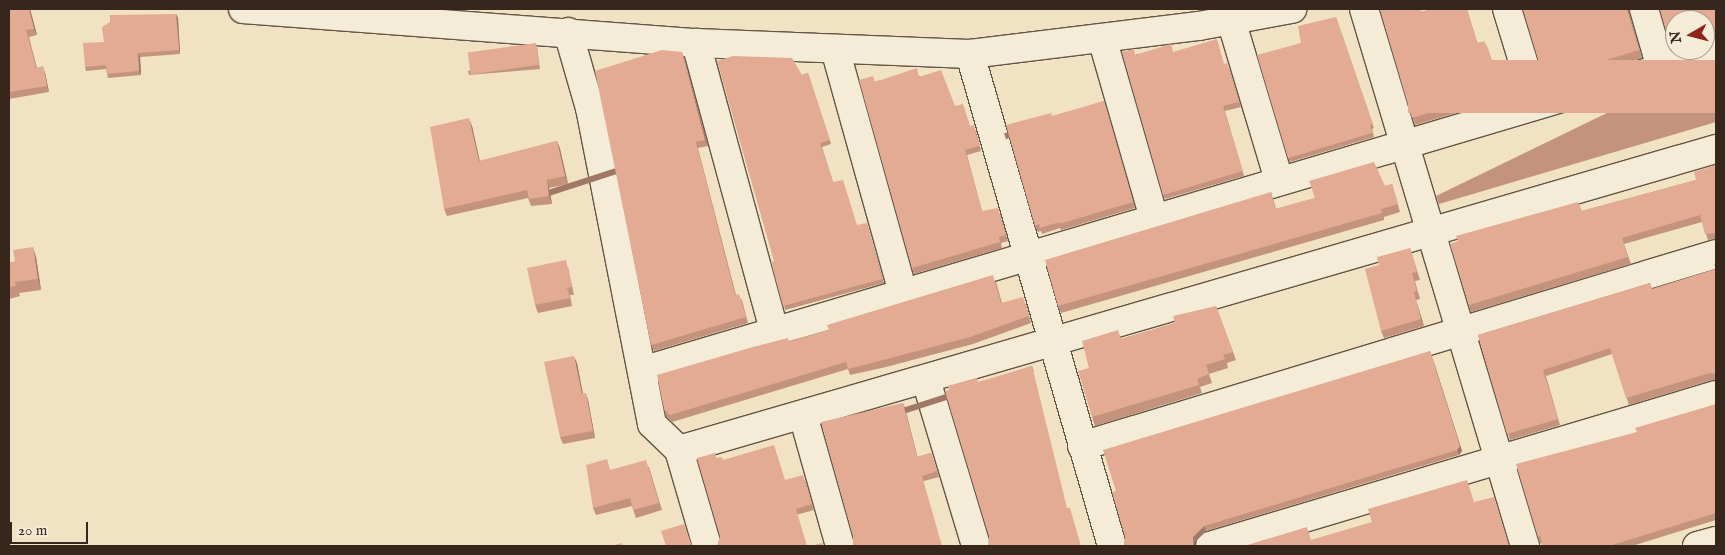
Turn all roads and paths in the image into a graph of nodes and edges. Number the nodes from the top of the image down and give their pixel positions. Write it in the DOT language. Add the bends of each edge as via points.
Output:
graph roads {
  1 [pos="243,9"];
  2 [pos="1292,9"];
  3 [pos="1364,9"];
  4 [pos="1508,9"];
  5 [pos="1644,9"];
  6 [pos="1231,20"];
  7 [pos="568,32"];
  8 [pos="1102,38"];
  9 [pos="696,43"];
  10 [pos="835,49"];
  11 [pos="1716,52"];
  12 [pos="970,54"];
  13 [pos="1661,68"];
  14 [pos="1536,104"];
  15 [pos="1404,142"];
  16 [pos="1716,149"];
  17 [pos="1279,180"];
  18 [pos="1154,218"];
  19 [pos="1431,233"];
  20 [pos="1716,254"];
  21 [pos="1027,256"];
  22 [pos="903,293"];
  23 [pos="774,331"];
  24 [pos="1460,331"];
  25 [pos="1052,344"];
  26 [pos="642,371"];
  27 [pos="926,380"];
  28 [pos="1716,395"];
  29 [pos="802,415"];
  30 [pos="1082,446"];
  31 [pos="679,450"];
  32 [pos="1499,460"];
  33 [pos="1716,541"];
  34 [pos="707,546"];
  35 [pos="840,546"];
  36 [pos="976,546"];
  37 [pos="1112,546"];
  38 [pos="1210,546"];
  39 [pos="1525,546"];
  40 [pos="1697,546"];
  1 -- 7 [label="street"];
  2 -- 6 [label="street"];
  3 -- 15 [label="street"];
  4 -- 14 [label="street"];
  5 -- 13 [label="street"];
  6 -- 8 [label="street"];
  6 -- 17 [label="street"];
  7 -- 9 [label="street"];
  7 -- 26 [label="street" via="590,108"];
  8 -- 12 [label="street"];
  8 -- 18 [label="street"];
  9 -- 10 [label="street"];
  9 -- 23 [label="street"];
  10 -- 12 [label="street"];
  10 -- 22 [label="street"];
  11 -- 13 [label="street"];
  12 -- 21 [label="street"];
  13 -- 14 [label="street"];
  14 -- 15 [label="street"];
  15 -- 17 [label="street"];
  15 -- 19 [label="street"];
  16 -- 19 [label="street"];
  17 -- 18 [label="street"];
  18 -- 21 [label="street"];
  19 -- 24 [label="street"];
  19 -- 25 [label="street"];
  20 -- 24 [label="street"];
  21 -- 22 [label="street"];
  21 -- 25 [label="street"];
  22 -- 23 [label="street"];
  23 -- 26 [label="street"];
  24 -- 30 [label="street"];
  24 -- 32 [label="street"];
  25 -- 27 [label="street"];
  25 -- 30 [label="street"];
  26 -- 31 [label="street" via="652,424"];
  27 -- 29 [label="street"];
  27 -- 36 [label="street"];
  28 -- 32 [label="street"];
  29 -- 31 [label="street"];
  29 -- 35 [label="street"];
  30 -- 37 [label="street"];
  31 -- 34 [label="street"];
  32 -- 38 [label="street"];
  32 -- 39 [label="street"];
  33 -- 40 [label="street"];
}
